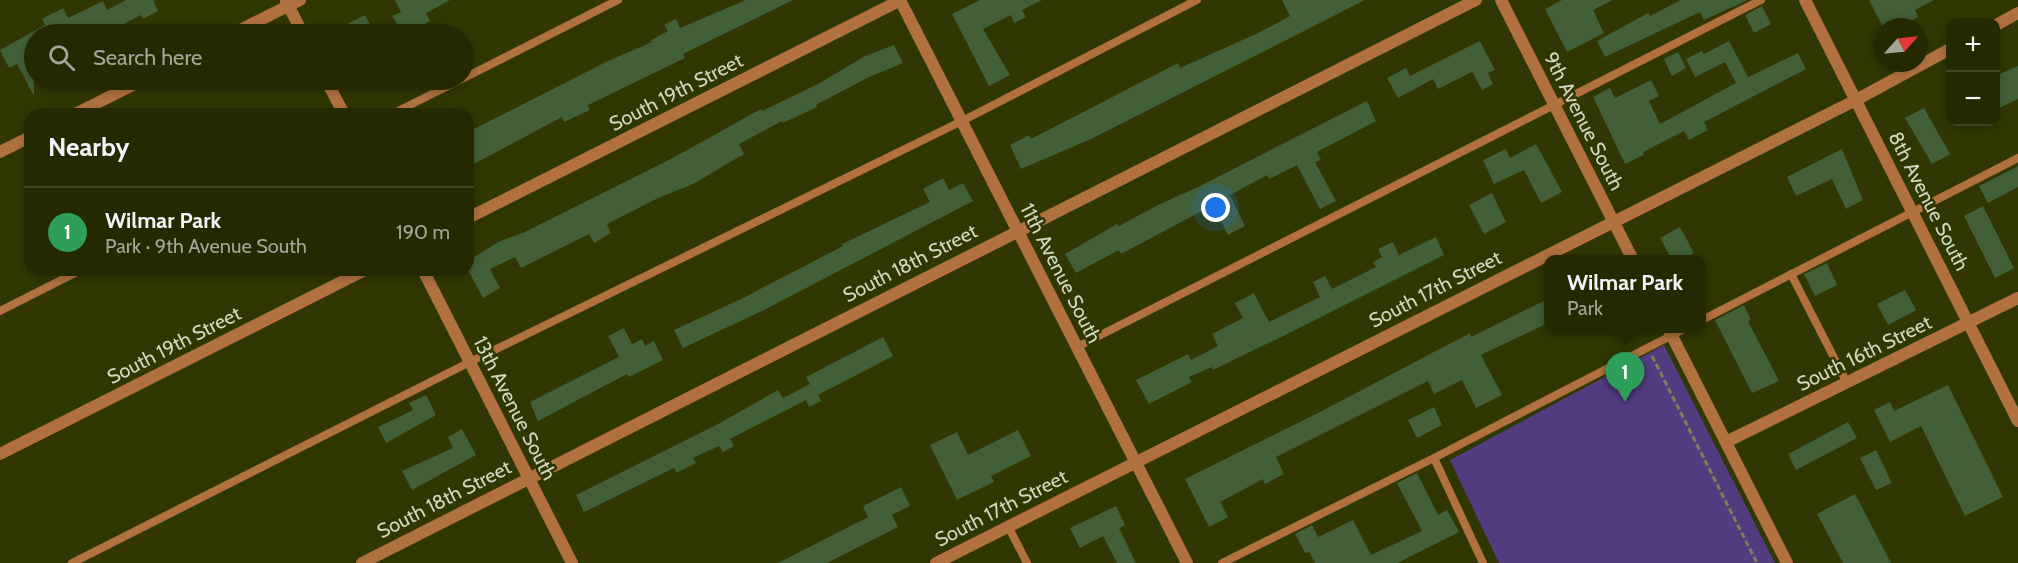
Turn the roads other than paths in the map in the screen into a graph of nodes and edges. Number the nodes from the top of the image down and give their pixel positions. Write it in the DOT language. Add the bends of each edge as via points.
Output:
graph roads {
  1 [pos="618,0"];
  2 [pos="900,0"];
  3 [pos="1197,0"];
  4 [pos="1476,0"];
  5 [pos="1502,0"];
  6 [pos="1761,0"];
  7 [pos="1805,0"];
  8 [pos="292,2"];
  9 [pos="2018,13"];
  10 [pos="2000,22"];
  11 [pos="251,24"];
  12 [pos="300,24"];
  13 [pos="1946,51"];
  14 [pos="474,73"];
  15 [pos="123,90"];
  16 [pos="331,90"];
  17 [pos="440,90"];
  18 [pos="1856,100"];
  19 [pos="1554,104"];
  20 [pos="87,108"];
  21 [pos="341,108"];
  22 [pos="404,108"];
  23 [pos="962,121"];
  24 [pos="24,140"];
  25 [pos="0,152"];
  26 [pos="2018,158"];
  27 [pos="1913,213"];
  28 [pos="474,215"];
  29 [pos="1613,221"];
  30 [pos="1017,231"];
  31 [pos="1546,255"];
  32 [pos="1630,255"];
  33 [pos="1544,256"];
  34 [pos="1791,274"];
  35 [pos="69,276"];
  36 [pos="353,276"];
  37 [pos="426,276"];
  38 [pos="2018,298"];
  39 [pos="0,311"];
  40 [pos="1706,317"];
  41 [pos="1969,323"];
  42 [pos="1668,333"];
  43 [pos="1671,333"];
  44 [pos="1077,347"];
  45 [pos="470,362"];
  46 [pos="1847,383"];
  47 [pos="2018,421"];
  48 [pos="1726,442"];
  49 [pos="0,454"];
  50 [pos="1434,458"];
  51 [pos="1136,462"];
  52 [pos="529,478"];
  53 [pos="1008,526"];
  54 [pos="72,563"];
  55 [pos="362,563"];
  56 [pos="572,563"];
  57 [pos="936,563"];
  58 [pos="1027,563"];
  59 [pos="1186,563"];
  60 [pos="1222,563"];
  61 [pos="1483,563"];
  62 [pos="1787,563"];
  1 -- 14 [label="lane"];
  2 -- 23 [label="street, 11th Avenue South"];
  2 -- 28 [label="street, South 19th Street"];
  3 -- 23 [label="lane"];
  4 -- 30 [label="street, South 18th Street"];
  5 -- 19 [label="street, 9th Avenue South"];
  6 -- 19 [label="lane"];
  7 -- 18 [label="street, 8th Avenue South"];
  8 -- 11 [label="street"];
  8 -- 12 [label="street"];
  9 -- 10 [label="street"];
  13 -- 18 [label="street, South 17th Street"];
  15 -- 20 [label="street"];
  16 -- 21 [label="street"];
  17 -- 22 [label="lane"];
  18 -- 27 [label="street, 8th Avenue South"];
  18 -- 29 [label="street, South 17th Street"];
  19 -- 29 [label="street, 9th Avenue South"];
  19 -- 44 [label="lane"];
  23 -- 30 [label="street, 11th Avenue South"];
  23 -- 45 [label="lane"];
  24 -- 25 [label="street"];
  26 -- 27 [label="lane"];
  27 -- 34 [label="lane"];
  27 -- 41 [label="street, 8th Avenue South"];
  29 -- 31 [label="street, South 17th Street"];
  29 -- 32 [label="street, 9th Avenue South"];
  30 -- 44 [label="street, 11th Avenue South"];
  30 -- 52 [label="street, South 18th Street"];
  33 -- 51 [label="street, South 17th Street"];
  34 -- 40 [label="lane"];
  34 -- 46 [label="lane"];
  35 -- 39 [label="lane"];
  36 -- 49 [label="street, South 19th Street"];
  37 -- 45 [label="street, 13th Avenue South"];
  38 -- 41 [label="street, South 16th Street"];
  41 -- 46 [label="street, South 16th Street"];
  41 -- 47 [label="street, 8th Avenue South"];
  42 -- 50 [label="lane"];
  43 -- 48 [label="street"];
  44 -- 51 [label="street, 11th Avenue South"];
  45 -- 52 [label="street, 13th Avenue South"];
  45 -- 54 [label="lane"];
  46 -- 48 [label="street, South 16th Street"];
  48 -- 62 [label="street"];
  50 -- 60 [label="lane"];
  50 -- 61 [label="lane"];
  51 -- 53 [label="street, South 17th Street"];
  51 -- 59 [label="street, 11th Avenue South"];
  52 -- 55 [label="street, South 18th Street"];
  52 -- 56 [label="street, 13th Avenue South"];
  53 -- 57 [label="street, South 17th Street"];
  53 -- 58 [label="lane"];
}
